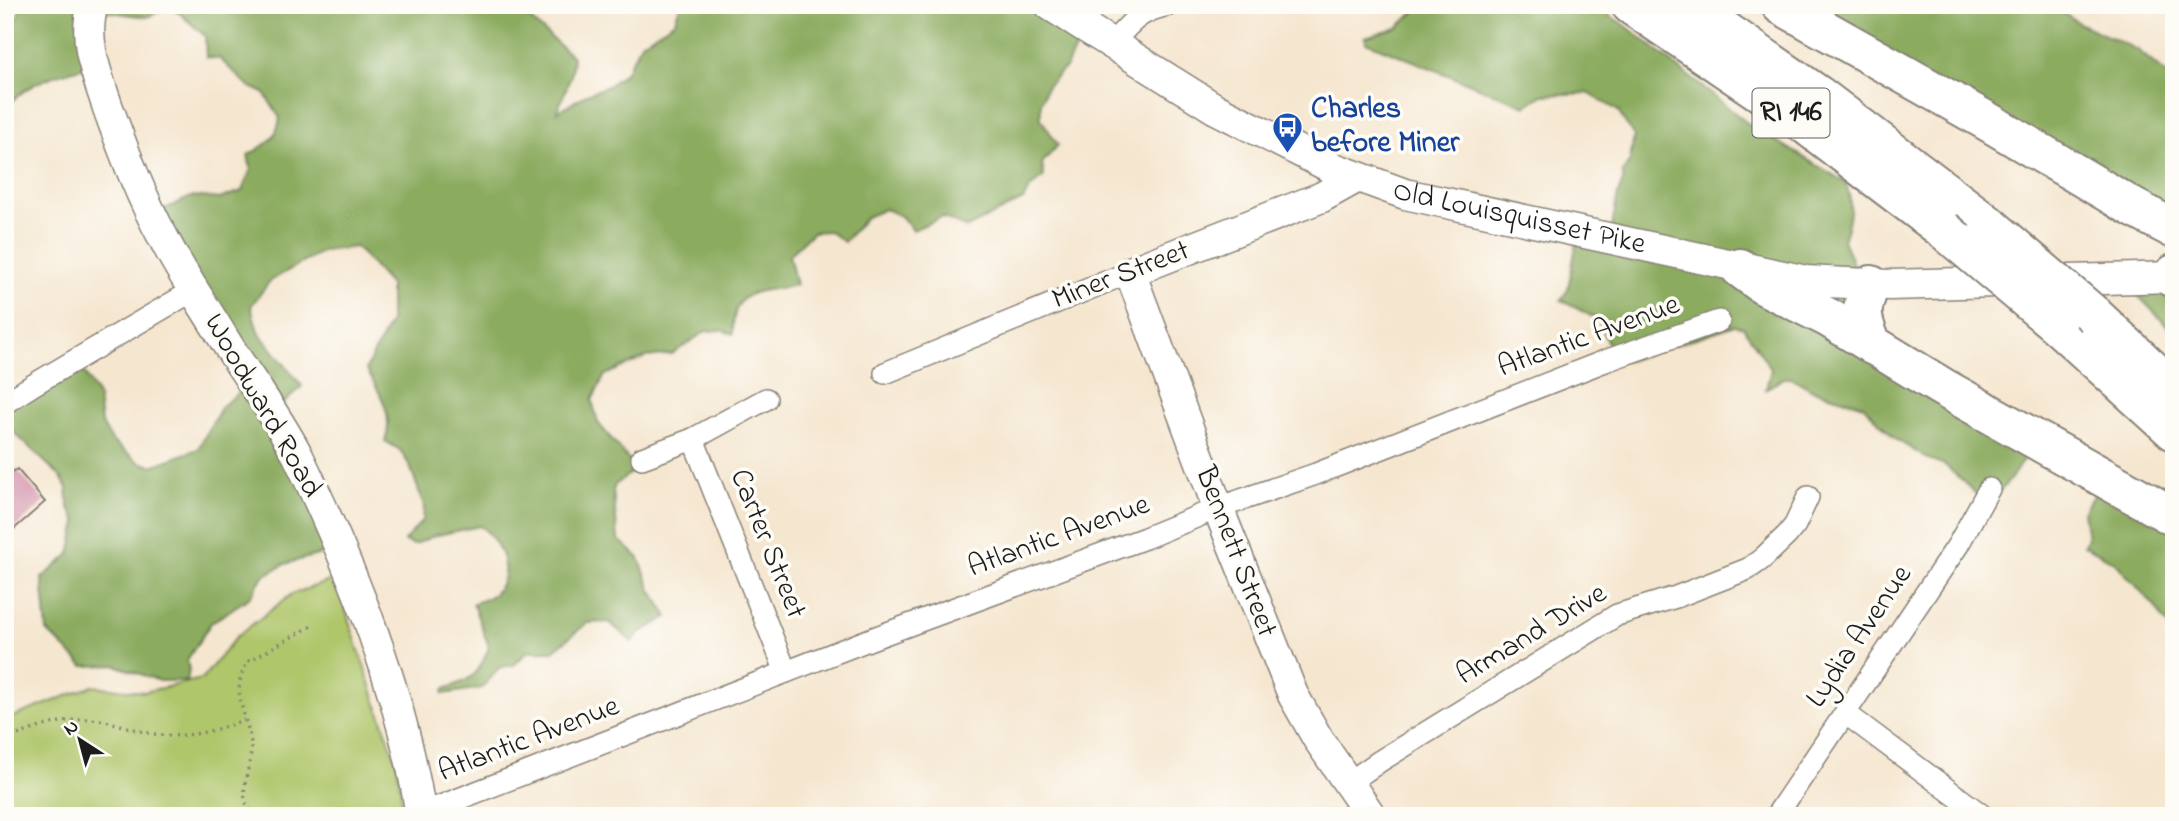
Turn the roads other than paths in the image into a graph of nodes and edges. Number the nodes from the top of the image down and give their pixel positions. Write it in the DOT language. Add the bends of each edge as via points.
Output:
graph roads {
  1 [pos="93,5"];
  2 [pos="1050,5"];
  3 [pos="1169,5"];
  4 [pos="1631,5"];
  5 [pos="1688,5"];
  6 [pos="1782,5"];
  7 [pos="1111,45"];
  8 [pos="1356,178"];
  9 [pos="2174,229"];
  10 [pos="1740,268"];
  11 [pos="1130,272"];
  12 [pos="2173,276"];
  13 [pos="1871,285"];
  14 [pos="194,290"];
  15 [pos="1719,321"];
  16 [pos="1872,345"];
  17 [pos="885,373"];
  18 [pos="2174,390"];
  19 [pos="766,399"];
  20 [pos="5,403"];
  21 [pos="2174,431"];
  22 [pos="693,439"];
  23 [pos="642,458"];
  24 [pos="1989,489"];
  25 [pos="1808,497"];
  26 [pos="1218,508"];
  27 [pos="2174,517"];
  28 [pos="786,672"];
  29 [pos="1845,713"];
  30 [pos="1348,783"];
  31 [pos="421,815"];
  32 [pos="1371,816"];
  33 [pos="1776,816"];
  34 [pos="1983,816"];
  1 -- 14 [label="street, Woodward Road" via="87,34 106,101 143,198"];
  2 -- 7 [label="street, Old Louisquisset Pike"];
  3 -- 7 [label="street" via="1145,11"];
  4 -- 21 [label="highway, RI 146, bridge" via="1784,108 1944,230"];
  5 -- 18 [label="highway, RI 146, bridge" via="1818,95 1989,225"];
  6 -- 9 [label="highway"];
  7 -- 8 [label="street, Old Louisquisset Pike" via="1216,109"];
  8 -- 10 [label="street, Old Louisquisset Pike" via="1405,194"];
  8 -- 11 [label="street, Miner Street" via="1322,197"];
  10 -- 13 [label="street, Old Louisquisset Pike" via="1806,281"];
  10 -- 16 [label="highway"];
  11 -- 17 [label="street, Miner Street"];
  11 -- 26 [label="street, Bennett Street"];
  12 -- 13 [label="street, Old Louisquisset Pike"];
  13 -- 16 [label="highway" via="1863,310"];
  14 -- 20 [label="street"];
  14 -- 31 [label="street, Woodward Road" via="288,438 356,583 399,716"];
  15 -- 26 [label="street, Atlantic Avenue"];
  16 -- 27 [label="highway"];
  19 -- 22 [label="street"];
  22 -- 23 [label="street"];
  22 -- 28 [label="street, Carter Street"];
  24 -- 29 [label="street, Lydia Avenue" via="1958,545"];
  25 -- 30 [label="street, Armand Drive" via="1787,535 1748,569 1617,615"];
  26 -- 28 [label="street, Atlantic Avenue"];
  26 -- 30 [label="street, Bennett Street" via="1293,695"];
  28 -- 31 [label="street, Atlantic Avenue"];
  29 -- 33 [label="street, Lydia Avenue"];
  29 -- 34 [label="street"];
  30 -- 32 [label="street, Bennett Street"];
}
